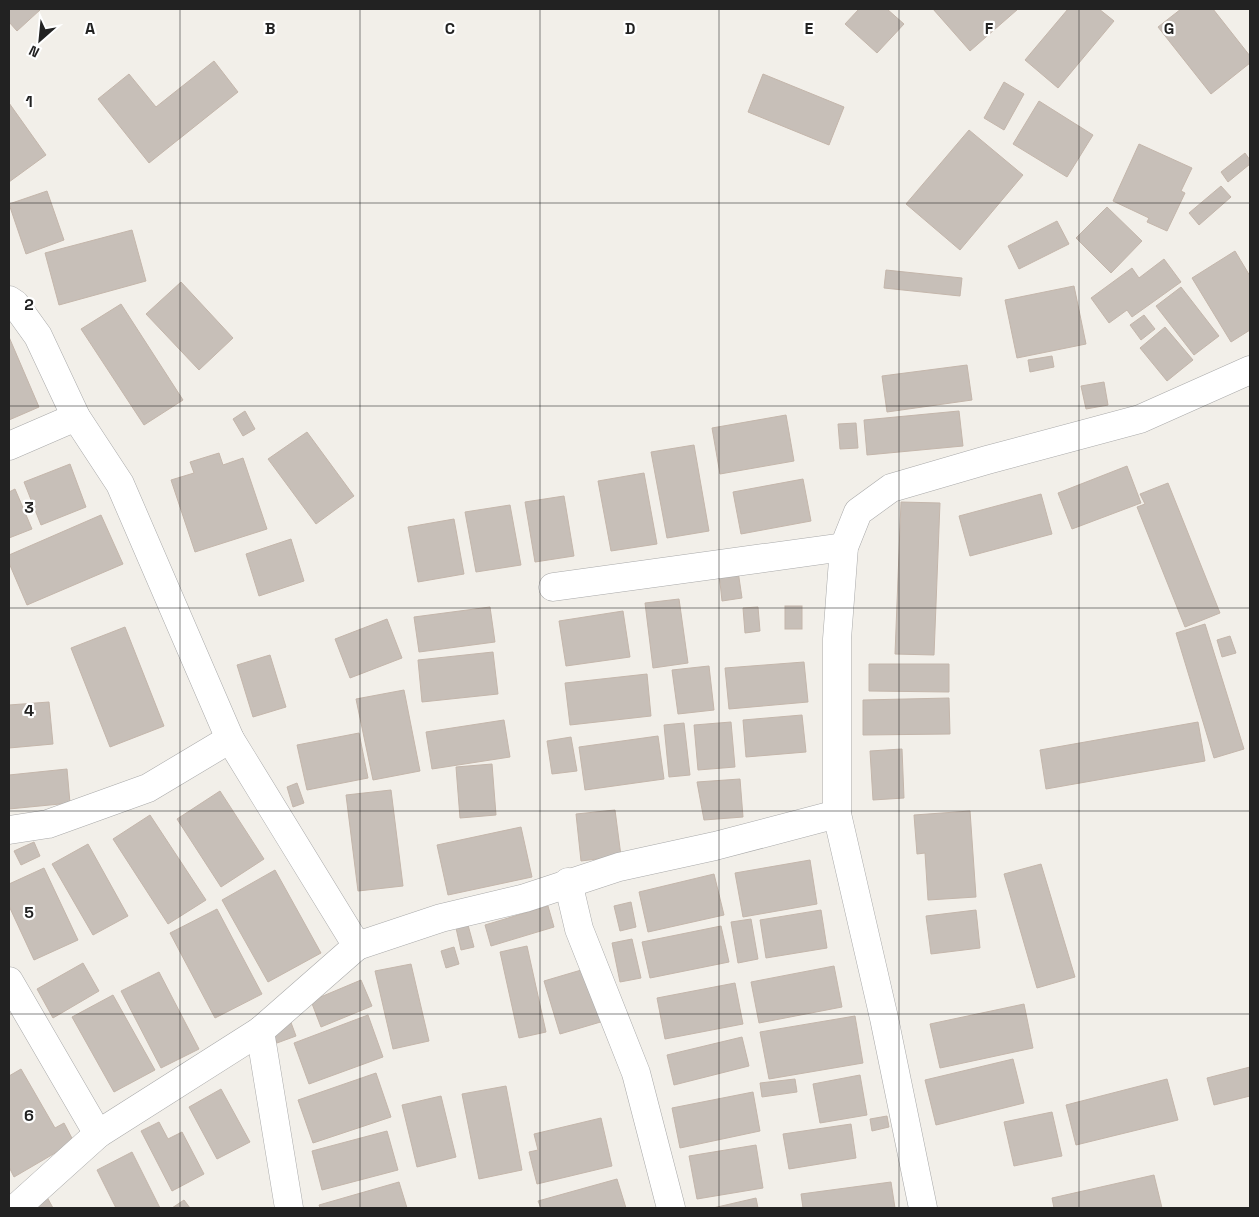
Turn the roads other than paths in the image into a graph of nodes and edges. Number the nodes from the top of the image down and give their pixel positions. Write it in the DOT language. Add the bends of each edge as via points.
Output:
graph roads {
  1 [pos="9,300"];
  2 [pos="1250,370"];
  3 [pos="76,417"];
  4 [pos="9,446"];
  5 [pos="844,547"];
  6 [pos="553,586"];
  7 [pos="230,740"];
  8 [pos="837,814"];
  9 [pos="9,830"];
  10 [pos="568,882"];
  11 [pos="357,946"];
  12 [pos="9,981"];
  13 [pos="260,1031"];
  14 [pos="98,1134"];
  15 [pos="16,1208"];
  16 [pos="289,1208"];
  17 [pos="671,1208"];
  18 [pos="923,1208"];
  1 -- 3 [label="street" via="38,336"];
  2 -- 5 [label="street" via="1140,419 892,488 858,512"];
  3 -- 4 [label="street"];
  3 -- 7 [label="street" via="120,484"];
  5 -- 6 [label="street"];
  5 -- 8 [label="street" via="837,639"];
  7 -- 9 [label="street" via="148,788 48,824"];
  7 -- 11 [label="street"];
  8 -- 10 [label="street"];
  8 -- 18 [label="street"];
  10 -- 11 [label="street" via="525,898 442,918"];
  10 -- 17 [label="street" via="579,929 636,1073"];
  11 -- 13 [label="street"];
  12 -- 14 [label="street"];
  13 -- 14 [label="street"];
  13 -- 16 [label="street"];
  14 -- 15 [label="street"];
}
